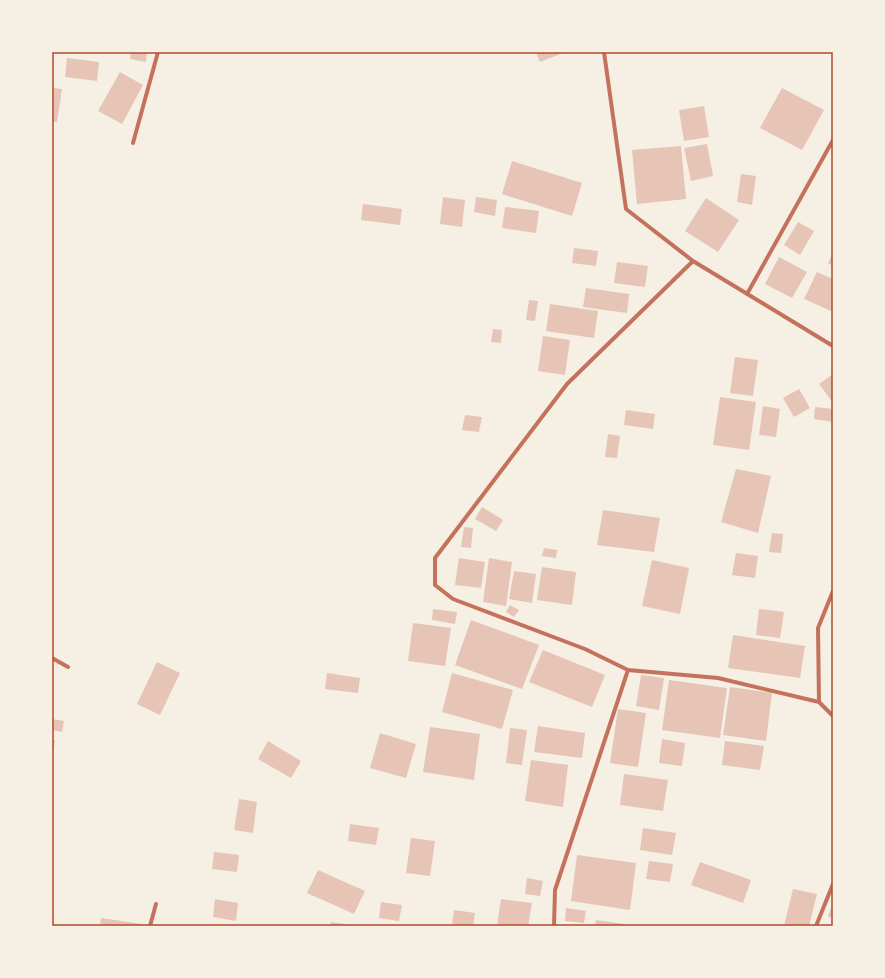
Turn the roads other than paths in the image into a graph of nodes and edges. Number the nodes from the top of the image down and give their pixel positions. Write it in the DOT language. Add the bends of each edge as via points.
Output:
graph roads {
  1 [pos="158,52"];
  2 [pos="604,52"];
  3 [pos="833,140"];
  4 [pos="133,143"];
  5 [pos="693,261"];
  6 [pos="747,294"];
  7 [pos="833,346"];
  8 [pos="833,591"];
  9 [pos="52,658"];
  10 [pos="68,667"];
  11 [pos="628,670"];
  12 [pos="819,702"];
  13 [pos="833,716"];
  14 [pos="833,884"];
  15 [pos="156,904"];
  16 [pos="150,926"];
  17 [pos="554,926"];
  18 [pos="816,926"];
  1 -- 4 [label="street"];
  2 -- 5 [label="street" via="626,209"];
  3 -- 6 [label="street"];
  5 -- 6 [label="street"];
  5 -- 11 [label="street" via="567,384 435,558 436,585 453,599 586,649"];
  6 -- 7 [label="street"];
  8 -- 12 [label="street" via="818,628"];
  9 -- 10 [label="street"];
  11 -- 12 [label="street" via="718,678"];
  11 -- 17 [label="street" via="555,890"];
  12 -- 13 [label="street"];
  14 -- 18 [label="street"];
  15 -- 16 [label="street"];
}
